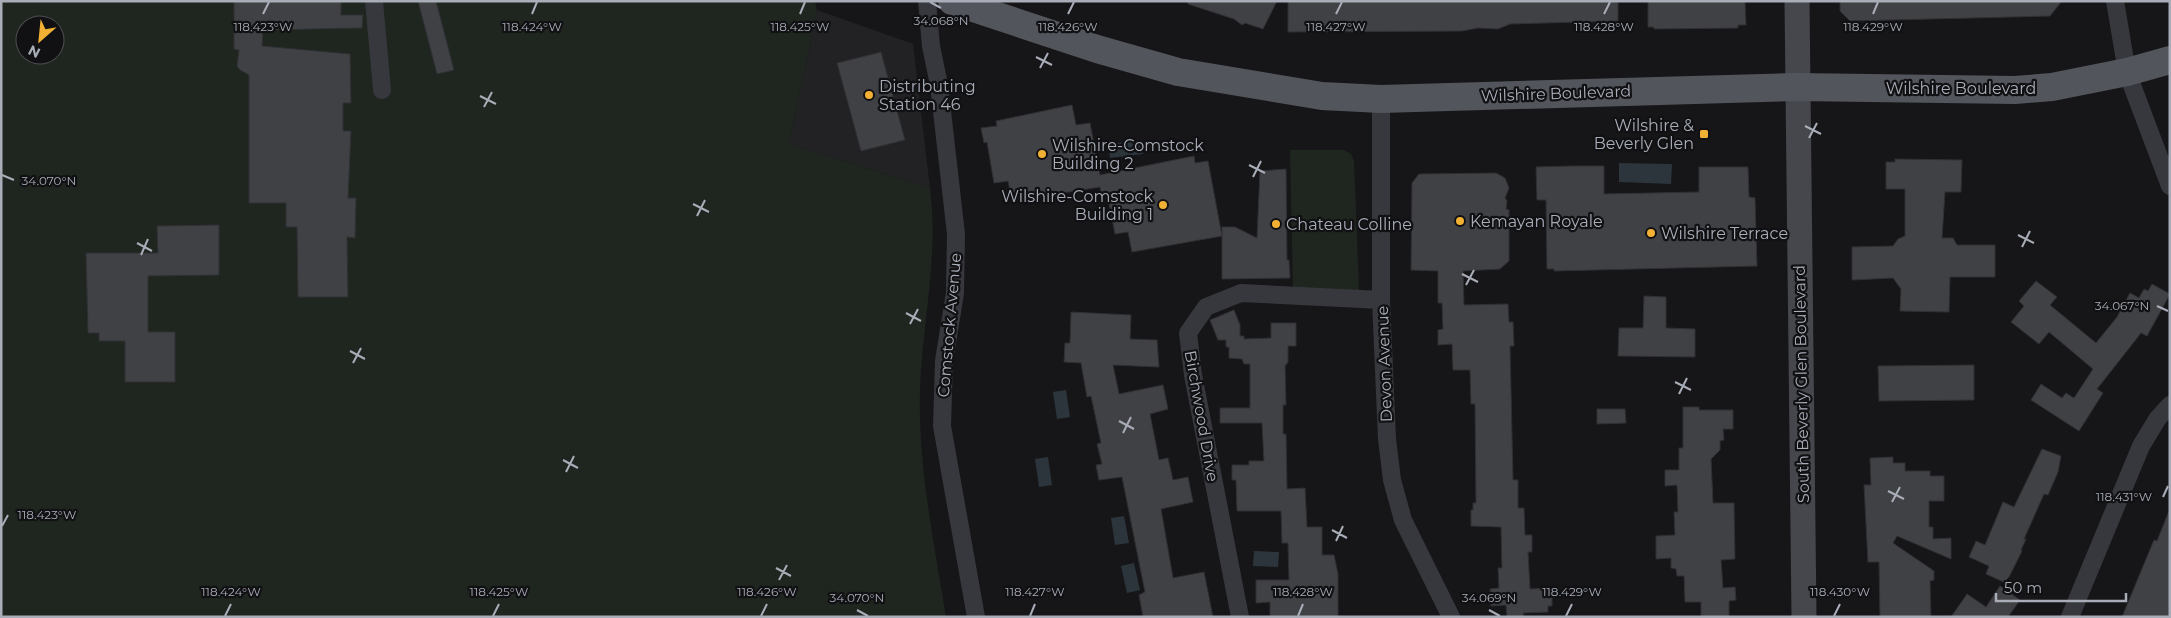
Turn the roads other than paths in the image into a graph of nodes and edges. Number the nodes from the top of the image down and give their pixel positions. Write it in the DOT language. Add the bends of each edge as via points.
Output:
graph roads {
  1 [pos="374,1"];
  2 [pos="927,1"];
  3 [pos="952,1"];
  4 [pos="1797,1"];
  5 [pos="2114,1"];
  6 [pos="2170,60"];
  7 [pos="2127,72"];
  8 [pos="1797,86"];
  9 [pos="382,90"];
  10 [pos="1381,99"];
  11 [pos="2170,186"];
  12 [pos="1381,300"];
  13 [pos="2170,405"];
  14 [pos="976,617"];
  15 [pos="1240,617"];
  16 [pos="1451,617"];
  17 [pos="1804,617"];
  18 [pos="2070,617"];
  1 -- 9 [label="street"];
  2 -- 14 [label="street, Comstock Avenue" via="931,46 940,85 956,234 954,293 944,362 942,426"];
  3 -- 10 [label="main road, Wilshire Boulevard" via="1178,72 1322,96"];
  4 -- 8 [label="main road, South Beverly Glen Boulevard"];
  5 -- 7 [label="street"];
  6 -- 7 [label="main road, Wilshire Boulevard"];
  7 -- 8 [label="main road, Wilshire Boulevard" via="2052,87 2015,90"];
  7 -- 11 [label="street"];
  8 -- 10 [label="main road, Wilshire Boulevard"];
  8 -- 17 [label="main road, South Beverly Glen Boulevard"];
  10 -- 12 [label="street, Devon Avenue"];
  12 -- 15 [label="street, Birchwood Drive" via="1241,293 1206,308 1188,333 1193,375"];
  12 -- 16 [label="street, Devon Avenue" via="1392,480 1403,520"];
  13 -- 18 [label="street" via="2141,446"];
}
